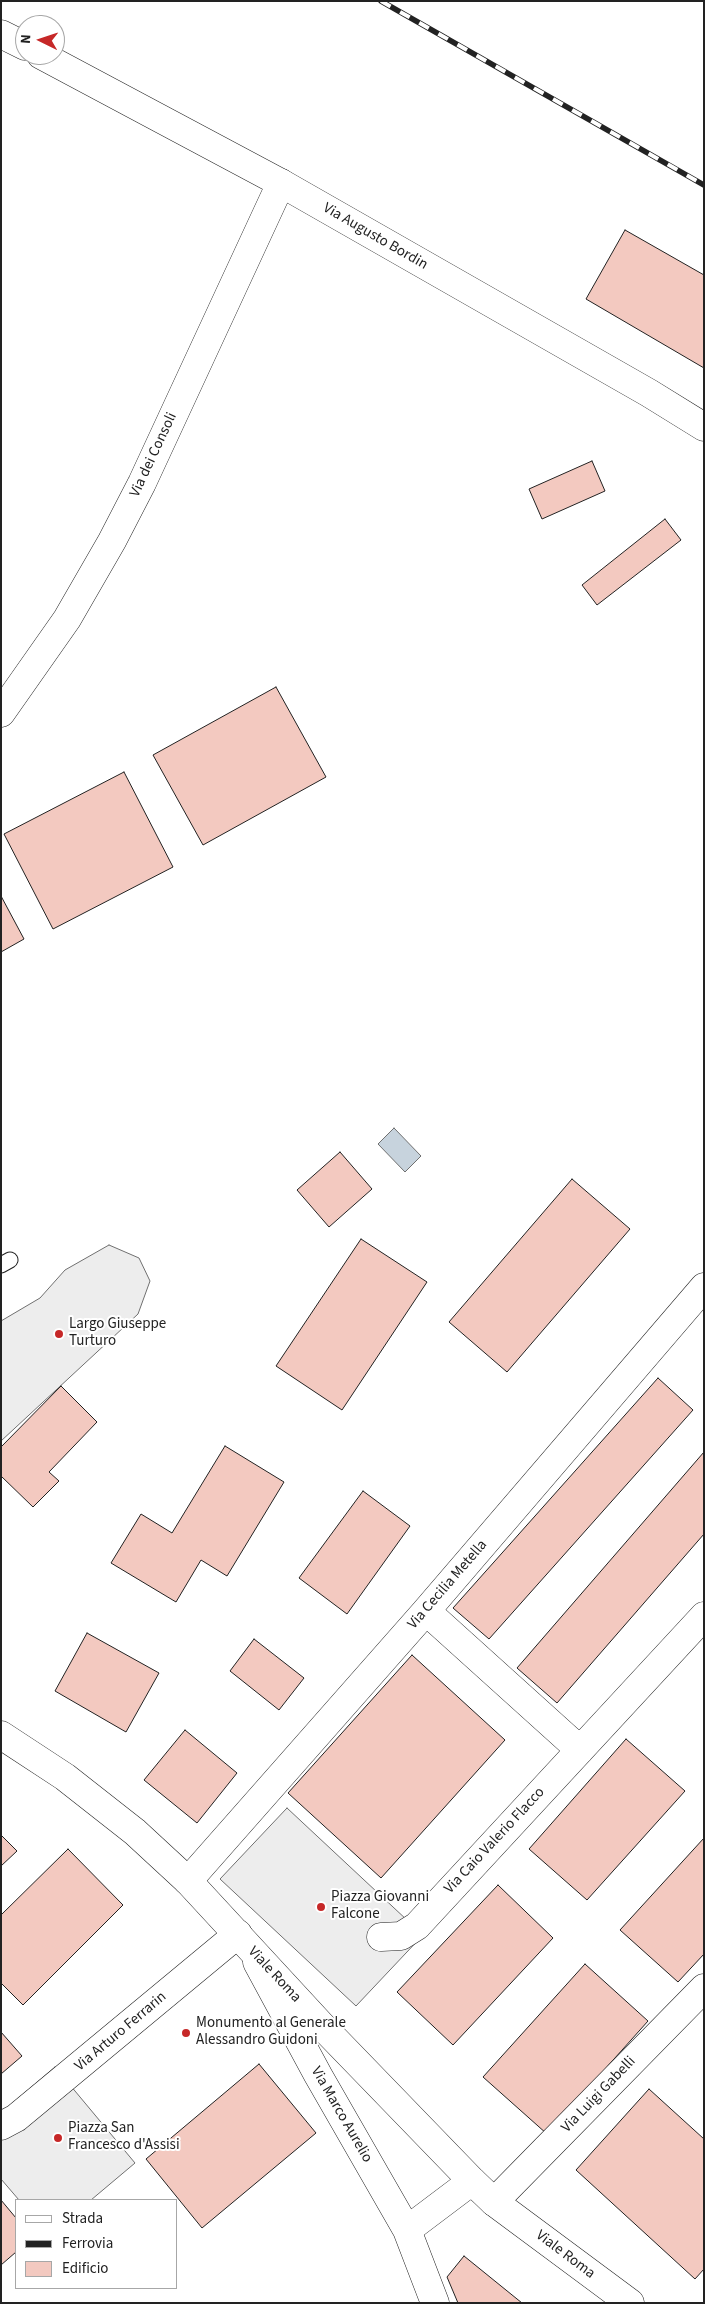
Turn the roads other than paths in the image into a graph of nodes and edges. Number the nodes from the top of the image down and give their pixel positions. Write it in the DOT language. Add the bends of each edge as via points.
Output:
graph roads {
  1 [pos="1,34"];
  2 [pos="15,41"];
  3 [pos="60,65"];
  4 [pos="281,183"];
  5 [pos="704,427"];
  6 [pos="1,713"];
  7 [pos="704,1287"];
  8 [pos="426,1611"];
  9 [pos="704,1616"];
  10 [pos="1,1735"];
  11 [pos="580,1750"];
  12 [pos="188,1880"];
  13 [pos="380,1937"];
  14 [pos="243,1941"];
  15 [pos="704,1988"];
  16 [pos="1,2126"];
  17 [pos="472,2182"];
  18 [pos="494,2202"];
  19 [pos="407,2230"];
  20 [pos="435,2303"];
  21 [pos="630,2303"];
  1 -- 2 [label="street"];
  3 -- 4 [label="street, Via Augusto Bordin"];
  4 -- 5 [label="street, Via Augusto Bordin"];
  4 -- 6 [label="street, Via dei Consoli" via="112,542 67,620"];
  7 -- 8 [label="street, Via Cecilia Metella"];
  8 -- 11 [label="street"];
  8 -- 12 [label="street, Via Cecilia Metella"];
  9 -- 11 [label="street, Via Caio Valerio Flacco"];
  10 -- 12 [label="street, Viale Roma" via="37,1757 100,1804"];
  11 -- 13 [label="street, Via Caio Valerio Flacco" via="417,1926 401,1936"];
  12 -- 14 [label="street, Viale Roma"];
  14 -- 16 [label="street, Via Arturo Ferrarin"];
  14 -- 17 [label="street, Viale Roma"];
  14 -- 19 [label="street, Via Marco Aurelio"];
  15 -- 18 [label="street, Via Luigi Gabelli"];
  17 -- 18 [label="street, Viale Roma"];
  17 -- 19 [label="street"];
  18 -- 21 [label="street, Viale Roma"];
  19 -- 20 [label="street, Via Marco Aurelio"];
}
